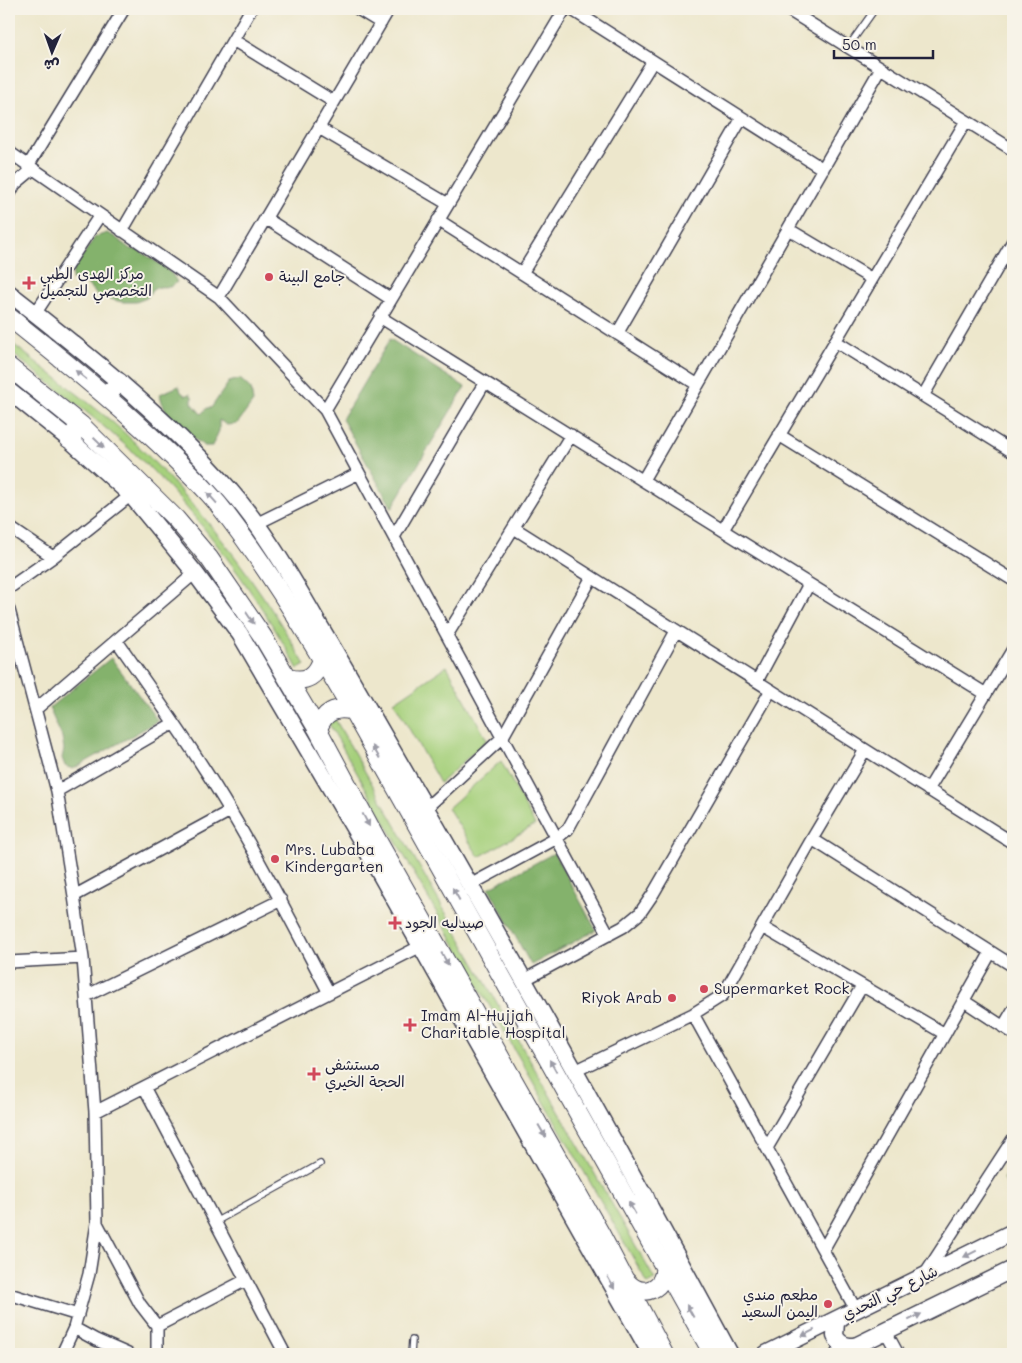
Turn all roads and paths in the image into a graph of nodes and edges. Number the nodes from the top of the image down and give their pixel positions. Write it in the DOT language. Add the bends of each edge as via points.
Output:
graph roads {
  1 [pos="124,9"];
  2 [pos="251,9"];
  3 [pos="358,9"];
  4 [pos="389,9"];
  5 [pos="565,9"];
  6 [pos="570,9"];
  7 [pos="787,9"];
  8 [pos="875,9"];
  9 [pos="381,23"];
  10 [pos="233,40"];
  11 [pos="848,47"];
  12 [pos="653,61"];
  13 [pos="881,68"];
  14 [pos="334,102"];
  15 [pos="742,118"];
  16 [pos="966,121"];
  17 [pos="319,128"];
  18 [pos="1013,150"];
  19 [pos="9,152"];
  20 [pos="31,168"];
  21 [pos="823,169"];
  22 [pos="12,184"];
  23 [pos="9,195"];
  24 [pos="448,204"];
  25 [pos="100,215"];
  26 [pos="265,218"];
  27 [pos="438,220"];
  28 [pos="788,229"];
  29 [pos="122,231"];
  30 [pos="1013,241"];
  31 [pos="522,273"];
  32 [pos="872,279"];
  33 [pos="9,294"];
  34 [pos="219,297"];
  35 [pos="391,299"];
  36 [pos="35,314"];
  37 [pos="380,317"];
  38 [pos="11,321"];
  39 [pos="617,334"];
  40 [pos="835,341"];
  41 [pos="9,367"];
  42 [pos="119,382"];
  43 [pos="485,382"];
  44 [pos="698,385"];
  45 [pos="9,391"];
  46 [pos="107,396"];
  47 [pos="923,396"];
  48 [pos="325,410"];
  49 [pos="81,425"];
  50 [pos="779,435"];
  51 [pos="571,436"];
  52 [pos="69,439"];
  53 [pos="1012,448"];
  54 [pos="359,473"];
  55 [pos="643,480"];
  56 [pos="130,495"];
  57 [pos="256,524"];
  58 [pos="9,527"];
  59 [pos="514,528"];
  60 [pos="723,530"];
  61 [pos="394,537"];
  62 [pos="53,556"];
  63 [pos="195,573"];
  64 [pos="592,577"];
  65 [pos="1013,580"];
  66 [pos="809,584"];
  67 [pos="9,588"];
  68 [pos="9,610"];
  69 [pos="676,630"];
  70 [pos="447,636"];
  71 [pos="117,641"];
  72 [pos="1013,649"];
  73 [pos="322,659"];
  74 [pos="1009,667"];
  75 [pos="289,678"];
  76 [pos="757,681"];
  77 [pos="771,690"];
  78 [pos="986,694"];
  79 [pos="36,709"];
  80 [pos="353,711"];
  81 [pos="174,723"];
  82 [pos="318,730"];
  83 [pos="502,738"];
  84 [pos="865,750"];
  85 [pos="928,790"];
  86 [pos="57,791"];
  87 [pos="230,811"];
  88 [pos="420,813"];
  89 [pos="556,838"];
  90 [pos="812,839"];
  91 [pos="371,844"];
  92 [pos="1013,844"];
  93 [pos="470,884"];
  94 [pos="74,896"];
  95 [pos="280,900"];
  96 [pos="762,927"];
  97 [pos="609,936"];
  98 [pos="421,946"];
  99 [pos="991,952"];
  100 [pos="83,958"];
  101 [pos="9,962"];
  102 [pos="1013,966"];
  103 [pos="524,980"];
  104 [pos="862,986"];
  105 [pos="329,993"];
  106 [pos="86,996"];
  107 [pos="964,1001"];
  108 [pos="1013,1010"];
  109 [pos="694,1014"];
  110 [pos="1003,1026"];
  111 [pos="1013,1033"];
  112 [pos="945,1034"];
  113 [pos="575,1071"];
  114 [pos="144,1087"];
  115 [pos="95,1112"];
  116 [pos="1013,1139"];
  117 [pos="767,1148"];
  118 [pos="320,1164"];
  119 [pos="644,1195"];
  120 [pos="215,1222"];
  121 [pos="97,1223"];
  122 [pos="1013,1232"];
  123 [pos="594,1237"];
  124 [pos="823,1250"];
  125 [pos="660,1257"];
  126 [pos="1013,1269"];
  127 [pos="924,1276"];
  128 [pos="246,1280"];
  129 [pos="626,1281"];
  130 [pos="9,1294"];
  131 [pos="849,1313"];
  132 [pos="78,1315"];
  133 [pos="157,1326"];
  134 [pos="74,1328"];
  135 [pos="886,1332"];
  136 [pos="412,1340"];
  137 [pos="858,1345"];
  138 [pos="62,1354"];
  139 [pos="128,1354"];
  140 [pos="157,1354"];
  141 [pos="285,1354"];
  142 [pos="411,1354"];
  143 [pos="652,1354"];
  144 [pos="664,1354"];
  145 [pos="713,1354"];
  146 [pos="730,1354"];
  147 [pos="766,1354"];
  148 [pos="839,1354"];
  149 [pos="898,1354"];
  1 -- 20 [label="street"];
  2 -- 10 [label="street"];
  3 -- 9 [label="street"];
  4 -- 9 [label="street"];
  5 -- 24 [label="street"];
  6 -- 12 [label="street"];
  7 -- 11 [label="street"];
  8 -- 11 [label="lane"];
  9 -- 14 [label="street"];
  10 -- 14 [label="street"];
  10 -- 29 [label="street"];
  11 -- 13 [label="street"];
  12 -- 15 [label="street"];
  12 -- 31 [label="street"];
  13 -- 16 [label="street"];
  13 -- 21 [label="street"];
  14 -- 17 [label="street"];
  15 -- 21 [label="street"];
  15 -- 39 [label="street"];
  16 -- 18 [label="street"];
  16 -- 32 [label="street"];
  17 -- 24 [label="street"];
  17 -- 26 [label="street"];
  19 -- 20 [label="street"];
  20 -- 22 [label="street"];
  20 -- 25 [label="street"];
  21 -- 28 [label="street"];
  22 -- 23 [label="street"];
  24 -- 27 [label="street"];
  25 -- 29 [label="street"];
  25 -- 36 [label="street"];
  26 -- 34 [label="street"];
  26 -- 35 [label="street"];
  27 -- 31 [label="street"];
  27 -- 35 [label="street"];
  28 -- 32 [label="street"];
  28 -- 44 [label="street"];
  29 -- 34 [label="street"];
  30 -- 47 [label="street"];
  31 -- 39 [label="street"];
  32 -- 40 [label="street"];
  33 -- 36 [label="street"];
  34 -- 48 [label="street"];
  35 -- 37 [label="street"];
  36 -- 42 [label="street"];
  37 -- 43 [label="street"];
  37 -- 48 [label="street"];
  46 -- 38 [label="main road, one-way"];
  39 -- 44 [label="street"];
  40 -- 47 [label="street"];
  40 -- 50 [label="street"];
  41 -- 49 [label="main road"];
  42 -- 46 [label="main road"];
  42 -- 57 [label="street" via="169,425 229,489"];
  43 -- 51 [label="street"];
  43 -- 61 [label="street"];
  44 -- 55 [label="street"];
  45 -- 52 [label="street"];
  73 -- 46 [label="main road, one-way" via="217,503 182,465"];
  47 -- 53 [label="street"];
  48 -- 54 [label="street"];
  49 -- 52 [label="main road"];
  49 -- 75 [label="main road, one-way" via="176,519 209,558"];
  50 -- 60 [label="street"];
  50 -- 65 [label="street"];
  51 -- 55 [label="street"];
  51 -- 59 [label="street"];
  52 -- 56 [label="street"];
  54 -- 57 [label="street"];
  54 -- 61 [label="street"];
  55 -- 60 [label="street"];
  56 -- 62 [label="street"];
  56 -- 63 [label="street"];
  57 -- 88 [label="street" via="292,577"];
  58 -- 62 [label="street"];
  59 -- 64 [label="street"];
  59 -- 70 [label="street"];
  60 -- 66 [label="street"];
  61 -- 70 [label="street"];
  62 -- 67 [label="street"];
  63 -- 71 [label="street"];
  63 -- 91 [label="street" via="240,634"];
  64 -- 69 [label="street"];
  64 -- 83 [label="street"];
  66 -- 76 [label="street"];
  66 -- 78 [label="street"];
  68 -- 79 [label="street"];
  69 -- 76 [label="street"];
  69 -- 89 [label="street" via="572,823"];
  70 -- 83 [label="street"];
  71 -- 79 [label="street"];
  71 -- 81 [label="street"];
  72 -- 74 [label="street"];
  73 -- 75 [label="main road" via="320,668 306,680"];
  73 -- 80 [label="main road"];
  74 -- 78 [label="street"];
  75 -- 82 [label="main road"];
  76 -- 77 [label="street"];
  77 -- 84 [label="street"];
  77 -- 97 [label="street" via="647,904 632,920"];
  78 -- 85 [label="street"];
  79 -- 86 [label="street"];
  80 -- 82 [label="main road" via="335,709 321,721"];
  88 -- 80 [label="main road, one-way"];
  81 -- 86 [label="street"];
  81 -- 87 [label="street"];
  82 -- 91 [label="main road, one-way"];
  83 -- 88 [label="street"];
  83 -- 89 [label="street"];
  84 -- 85 [label="street"];
  84 -- 90 [label="street"];
  85 -- 92 [label="street"];
  86 -- 94 [label="street"];
  87 -- 94 [label="street"];
  87 -- 95 [label="street"];
  88 -- 93 [label="street"];
  125 -- 88 [label="main road, one-way"];
  89 -- 93 [label="street"];
  89 -- 97 [label="street"];
  90 -- 96 [label="street"];
  90 -- 99 [label="street"];
  91 -- 98 [label="street"];
  91 -- 123 [label="main road, one-way"];
  93 -- 103 [label="street"];
  94 -- 100 [label="street"];
  95 -- 105 [label="street"];
  95 -- 106 [label="street"];
  96 -- 104 [label="street"];
  96 -- 109 [label="street" via="727,989"];
  97 -- 103 [label="street"];
  98 -- 105 [label="street"];
  98 -- 123 [label="street"];
  99 -- 102 [label="street"];
  99 -- 107 [label="street"];
  100 -- 101 [label="street"];
  100 -- 106 [label="street"];
  103 -- 113 [label="street"];
  104 -- 112 [label="street"];
  104 -- 117 [label="street"];
  105 -- 114 [label="street"];
  106 -- 115 [label="street"];
  107 -- 110 [label="street"];
  107 -- 112 [label="street"];
  108 -- 110 [label="street"];
  109 -- 113 [label="street"];
  109 -- 117 [label="street"];
  110 -- 111 [label="street"];
  112 -- 124 [label="street"];
  113 -- 119 [label="street"];
  114 -- 115 [label="street"];
  114 -- 120 [label="street"];
  115 -- 121 [label="street"];
  116 -- 127 [label="street"];
  117 -- 124 [label="street"];
  118 -- 120 [label="lane"];
  119 -- 125 [label="main road" via="650,1233"];
  119 -- 146 [label="street"];
  120 -- 128 [label="street"];
  121 -- 132 [label="street"];
  121 -- 133 [label="street" via="140,1304"];
  122 -- 127 [label="street, شارع حي التحدي, one-way"];
  123 -- 129 [label="main road"];
  123 -- 143 [label="street, one-way"];
  124 -- 131 [label="street"];
  125 -- 129 [label="main road" via="664,1276 658,1286 641,1291"];
  145 -- 125 [label="main road, one-way"];
  135 -- 126 [label="street, one-way"];
  127 -- 131 [label="street, شارع حي التحدي"];
  128 -- 133 [label="street"];
  128 -- 141 [label="street"];
  129 -- 144 [label="main road"];
  130 -- 132 [label="street"];
  131 -- 137 [label="street" via="836,1322 835,1336 844,1345"];
  131 -- 147 [label="street, شارع حي التحدي, one-way"];
  132 -- 134 [label="street"];
  133 -- 140 [label="street"];
  134 -- 138 [label="street"];
  134 -- 139 [label="street"];
  135 -- 137 [label="street"];
  135 -- 149 [label="street"];
  136 -- 142 [label="lane"];
  137 -- 148 [label="street"];
}
